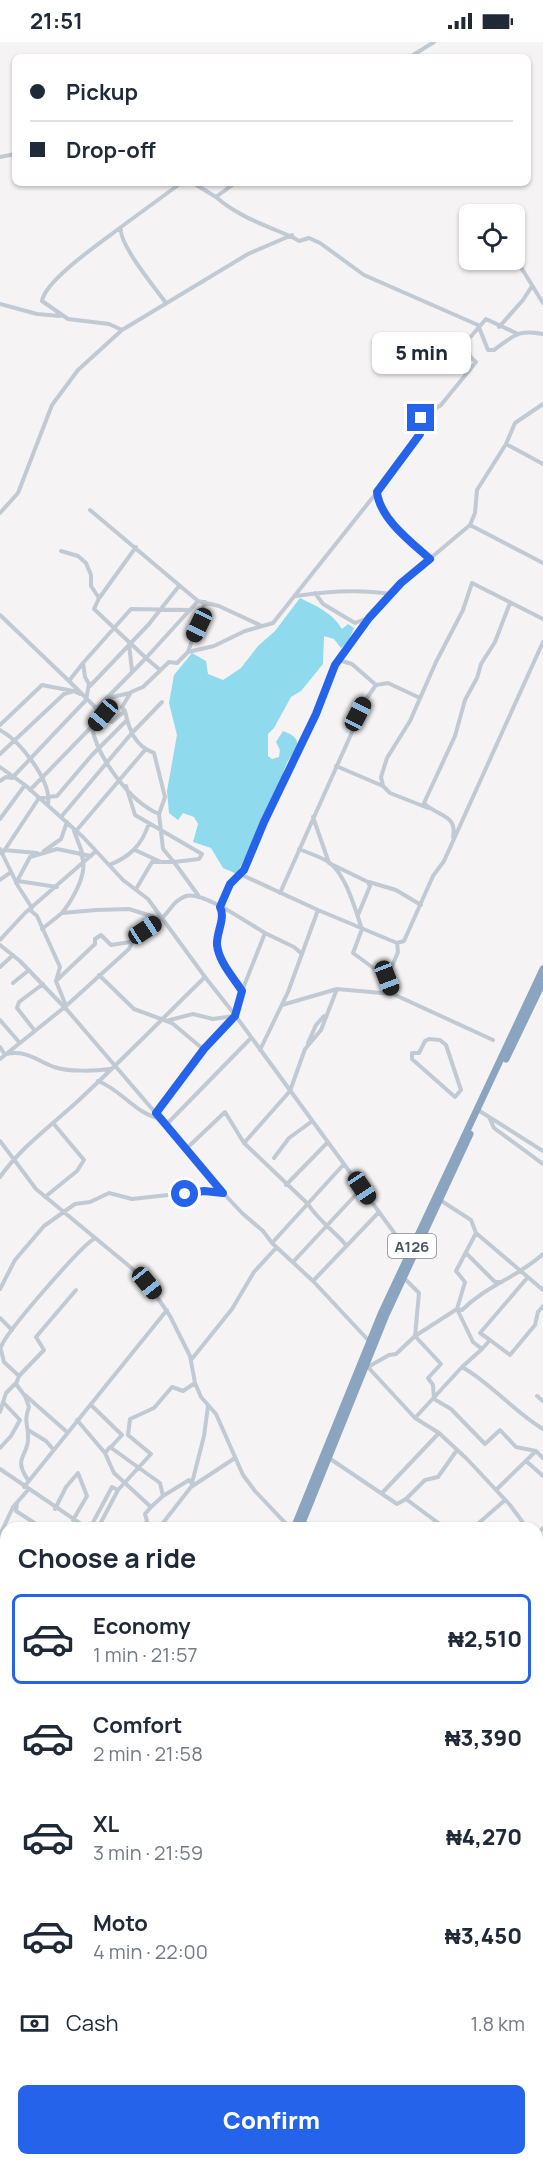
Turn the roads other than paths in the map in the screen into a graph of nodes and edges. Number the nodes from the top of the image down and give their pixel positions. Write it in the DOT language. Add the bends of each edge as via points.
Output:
graph roads {
  1 [pos="434,42"];
  2 [pos="415,54"];
  3 [pos="177,186"];
  4 [pos="198,186"];
  5 [pos="231,186"];
  6 [pos="216,197"];
  7 [pos="121,227"];
  8 [pos="292,235"];
  9 [pos="522,270"];
  10 [pos="532,286"];
  11 [pos="166,303"];
  12 [pos="543,303"];
  13 [pos="0,304"];
  14 [pos="61,316"];
  15 [pos="478,325"];
  16 [pos="499,327"];
  17 [pos="122,330"];
  18 [pos="518,334"];
  19 [pos="543,334"];
  20 [pos="543,404"];
  21 [pos="506,444"];
  22 [pos="543,464"];
  23 [pos="377,492"];
  24 [pos="90,510"];
  25 [pos="0,513"];
  26 [pos="470,525"];
  27 [pos="136,547"];
  28 [pos="61,551"];
  29 [pos="430,559"];
  30 [pos="543,563"];
  31 [pos="178,586"];
  32 [pos="315,593"];
  33 [pos="391,594"];
  34 [pos="295,596"];
  35 [pos="99,598"];
  36 [pos="198,601"];
  37 [pos="205,602"];
  38 [pos="510,603"];
  39 [pos="160,609"];
  40 [pos="188,610"];
  41 [pos="0,615"];
  42 [pos="369,618"];
  43 [pos="543,618"];
  44 [pos="262,626"];
  45 [pos="114,629"];
  46 [pos="543,642"];
  47 [pos="129,644"];
  48 [pos="188,651"];
  49 [pos="146,658"];
  50 [pos="338,660"];
  51 [pos="83,663"];
  52 [pos="160,670"];
  53 [pos="132,671"];
  54 [pos="69,681"];
  55 [pos="376,685"];
  56 [pos="74,691"];
  57 [pos="88,691"];
  58 [pos="130,692"];
  59 [pos="81,694"];
  60 [pos="108,698"];
  61 [pos="420,698"];
  62 [pos="86,700"];
  63 [pos="162,702"];
  64 [pos="96,709"];
  65 [pos="125,711"];
  66 [pos="103,715"];
  67 [pos="127,720"];
  68 [pos="0,725"];
  69 [pos="92,728"];
  70 [pos="0,730"];
  71 [pos="131,734"];
  72 [pos="15,742"];
  73 [pos="98,749"];
  74 [pos="145,750"];
  75 [pos="0,754"];
  76 [pos="30,759"];
  77 [pos="107,762"];
  78 [pos="336,766"];
  79 [pos="0,767"];
  80 [pos="12,778"];
  81 [pos="43,778"];
  82 [pos="119,778"];
  83 [pos="0,781"];
  84 [pos="25,785"];
  85 [pos="126,786"];
  86 [pos="382,786"];
  87 [pos="30,790"];
  88 [pos="47,796"];
  89 [pos="39,798"];
  90 [pos="47,805"];
  91 [pos="428,807"];
  92 [pos="159,814"];
  93 [pos="61,817"];
  94 [pos="313,817"];
  95 [pos="0,819"];
  96 [pos="67,822"];
  97 [pos="149,823"];
  98 [pos="75,830"];
  99 [pos="161,831"];
  100 [pos="453,841"];
  101 [pos="299,849"];
  102 [pos="135,850"];
  103 [pos="2,851"];
  104 [pos="95,852"];
  105 [pos="81,853"];
  106 [pos="91,856"];
  107 [pos="6,862"];
  108 [pos="161,862"];
  109 [pos="174,862"];
  110 [pos="83,863"];
  111 [pos="329,863"];
  112 [pos="0,866"];
  113 [pos="109,866"];
  114 [pos="11,872"];
  115 [pos="242,875"];
  116 [pos="0,880"];
  117 [pos="17,882"];
  118 [pos="368,882"];
  119 [pos="57,887"];
  120 [pos="136,889"];
  121 [pos="280,892"];
  122 [pos="198,895"];
  123 [pos="422,906"];
  124 [pos="220,907"];
  125 [pos="31,909"];
  126 [pos="318,910"];
  127 [pos="62,913"];
  128 [pos="357,916"];
  129 [pos="162,919"];
  130 [pos="42,928"];
  131 [pos="362,928"];
  132 [pos="265,933"];
  133 [pos="0,940"];
  134 [pos="130,942"];
  135 [pos="397,943"];
  136 [pos="0,945"];
  137 [pos="302,954"];
  138 [pos="13,956"];
  139 [pos="0,967"];
  140 [pos="543,969"];
  141 [pos="29,970"];
  142 [pos="99,975"];
  143 [pos="205,977"];
  144 [pos="387,978"];
  145 [pos="56,981"];
  146 [pos="543,982"];
  147 [pos="13,983"];
  148 [pos="43,984"];
  149 [pos="337,989"];
  150 [pos="242,991"];
  151 [pos="393,994"];
  152 [pos="282,1005"];
  153 [pos="65,1007"];
  154 [pos="235,1016"];
  155 [pos="0,1020"];
  156 [pos="162,1021"];
  157 [pos="35,1030"];
  158 [pos="251,1038"];
  159 [pos="493,1040"];
  160 [pos="19,1042"];
  161 [pos="0,1047"];
  162 [pos="204,1049"];
  163 [pos="260,1051"];
  164 [pos="5,1054"];
  165 [pos="0,1059"];
  166 [pos="112,1067"];
  167 [pos="98,1081"];
  168 [pos="290,1091"];
  169 [pos="455,1097"];
  170 [pos="479,1110"];
  171 [pos="156,1113"];
  172 [pos="488,1116"];
  173 [pos="162,1119"];
  174 [pos="311,1122"];
  175 [pos="53,1123"];
  176 [pos="166,1125"];
  177 [pos="0,1141"];
  178 [pos="327,1142"];
  179 [pos="244,1143"];
  180 [pos="186,1149"];
  181 [pos="543,1152"];
  182 [pos="274,1158"];
  183 [pos="12,1160"];
  184 [pos="344,1164"];
  185 [pos="543,1164"];
  186 [pos="0,1177"];
  187 [pos="286,1185"];
  188 [pos="362,1188"];
  189 [pos="223,1193"];
  190 [pos="45,1197"];
  191 [pos="440,1200"];
  192 [pos="308,1204"];
  193 [pos="57,1208"];
  194 [pos="379,1212"];
  195 [pos="63,1213"];
  196 [pos="55,1217"];
  197 [pos="327,1226"];
  198 [pos="476,1233"];
  199 [pos="88,1234"];
  200 [pos="94,1239"];
  201 [pos="88,1242"];
  202 [pos="272,1244"];
  203 [pos="346,1245"];
  204 [pos="276,1248"];
  205 [pos="409,1253"];
  206 [pos="466,1253"];
  207 [pos="543,1254"];
  208 [pos="293,1262"];
  209 [pos="521,1270"];
  210 [pos="528,1277"];
  211 [pos="404,1278"];
  212 [pos="313,1281"];
  213 [pos="505,1281"];
  214 [pos="542,1286"];
  215 [pos="0,1289"];
  216 [pos="76,1290"];
  217 [pos="543,1306"];
  218 [pos="457,1309"];
  219 [pos="167,1310"];
  220 [pos="0,1318"];
  221 [pos="12,1330"];
  222 [pos="415,1336"];
  223 [pos="490,1340"];
  224 [pos="370,1341"];
  225 [pos="0,1348"];
  226 [pos="482,1348"];
  227 [pos="191,1360"];
  228 [pos="367,1366"];
  229 [pos="462,1367"];
  230 [pos="19,1376"];
  231 [pos="15,1383"];
  232 [pos="195,1383"];
  233 [pos="23,1393"];
  234 [pos="537,1396"];
  235 [pos="434,1399"];
  236 [pos="543,1401"];
  237 [pos="4,1403"];
  238 [pos="91,1405"];
  239 [pos="208,1406"];
  240 [pos="0,1412"];
  241 [pos="415,1418"];
  242 [pos="77,1420"];
  243 [pos="543,1429"];
  244 [pos="27,1430"];
  245 [pos="67,1432"];
  246 [pos="439,1433"];
  247 [pos="122,1435"];
  248 [pos="128,1435"];
  249 [pos="110,1447"];
  250 [pos="0,1448"];
  251 [pos="53,1449"];
  252 [pos="457,1450"];
  253 [pos="536,1451"];
  254 [pos="105,1453"];
  255 [pos="235,1458"];
  256 [pos="329,1458"];
  257 [pos="543,1458"];
  258 [pos="526,1461"];
  259 [pos="0,1469"];
  260 [pos="140,1469"];
  261 [pos="543,1476"];
  262 [pos="28,1480"];
  263 [pos="126,1482"];
  264 [pos="193,1484"];
  265 [pos="26,1489"];
  266 [pos="118,1490"];
  267 [pos="496,1490"];
  268 [pos="382,1493"];
  269 [pos="163,1496"];
  270 [pos="406,1499"];
  271 [pos="504,1501"];
  272 [pos="17,1502"];
  273 [pos="151,1507"];
  274 [pos="55,1509"];
  275 [pos="73,1520"];
  276 [pos="7,1522"];
  277 [pos="33,1522"];
  278 [pos="77,1522"];
  279 [pos="92,1522"];
  280 [pos="101,1522"];
  281 [pos="146,1522"];
  282 [pos="164,1522"];
  283 [pos="286,1522"];
  284 [pos="295,1522"];
  285 [pos="302,1522"];
  286 [pos="437,1522"];
  287 [pos="480,1522"];
  288 [pos="522,1522"];
  1 -- 2 [label="street"];
  3 -- 7 [label="street"];
  4 -- 6 [label="street"];
  5 -- 6 [label="street"];
  6 -- 8 [label="street" via="230,210"];
  7 -- 11 [label="street" via="120,239"];
  7 -- 14 [label="street" via="69,267 43,294 42,301"];
  8 -- 11 [label="street" via="248,254"];
  8 -- 15 [label="street" via="299,241 309,238 320,243 364,275"];
  9 -- 10 [label="street"];
  10 -- 12 [label="street"];
  10 -- 16 [label="street"];
  11 -- 17 [label="street"];
  13 -- 14 [label="street"];
  14 -- 17 [label="street"];
  15 -- 16 [label="street" via="486,319"];
  15 -- 18 [label="street" via="488,350"];
  15 -- 23 [label="street" via="460,348 476,362 441,405 421,418 420,434"];
  16 -- 18 [label="street" via="511,328"];
  17 -- 25 [label="street" via="78,370 52,405 18,493"];
  18 -- 19 [label="street"];
  20 -- 21 [label="street" via="515,423"];
  21 -- 22 [label="street"];
  21 -- 26 [label="street" via="477,490"];
  23 -- 29 [label="street" via="391,521"];
  23 -- 34 [label="street"];
  24 -- 27 [label="street"];
  26 -- 29 [label="street"];
  26 -- 30 [label="street"];
  27 -- 31 [label="street"];
  27 -- 35 [label="street"];
  28 -- 35 [label="street" via="86,562 92,575 91,586"];
  29 -- 33 [label="street"];
  31 -- 36 [label="street"];
  31 -- 39 [label="street"];
  32 -- 33 [label="street" via="364,590"];
  32 -- 34 [label="street"];
  32 -- 42 [label="street" via="324,604 355,623"];
  33 -- 42 [label="street"];
  34 -- 44 [label="street" via="273,623"];
  35 -- 45 [label="street" via="94,609"];
  36 -- 37 [label="street"];
  36 -- 40 [label="street"];
  37 -- 44 [label="street"];
  37 -- 48 [label="street"];
  38 -- 43 [label="street"];
  38 -- 61 [label="street" via="472,583"];
  38 -- 91 [label="street" via="503,626 465,700 455,736 427,792 424,803"];
  39 -- 40 [label="street"];
  39 -- 45 [label="street" via="131,609"];
  39 -- 47 [label="street"];
  40 -- 49 [label="street"];
  41 -- 54 [label="street"];
  42 -- 50 [label="street"];
  44 -- 48 [label="street" via="214,646"];
  45 -- 47 [label="street"];
  45 -- 51 [label="street"];
  46 -- 100 [label="street"];
  47 -- 49 [label="street"];
  47 -- 53 [label="street"];
  47 -- 57 [label="street"];
  48 -- 52 [label="street" via="177,663 169,662"];
  49 -- 52 [label="street"];
  49 -- 53 [label="street"];
  50 -- 55 [label="street" via="352,664"];
  50 -- 115 [label="street"];
  51 -- 54 [label="street"];
  51 -- 57 [label="street"];
  52 -- 58 [label="street" via="143,687"];
  53 -- 60 [label="street"];
  54 -- 59 [label="street"];
  55 -- 61 [label="street" via="388,683"];
  55 -- 78 [label="street" via="358,714"];
  56 -- 59 [label="street"];
  56 -- 68 [label="street" via="42,685"];
  56 -- 72 [label="street" via="64,694"];
  57 -- 62 [label="street"];
  58 -- 60 [label="street"];
  58 -- 65 [label="street" via="123,706"];
  59 -- 62 [label="street"];
  60 -- 64 [label="street"];
  61 -- 86 [label="street" via="387,758"];
  62 -- 64 [label="street"];
  62 -- 76 [label="street"];
  63 -- 71 [label="street"];
  64 -- 66 [label="street"];
  65 -- 66 [label="street" via="112,722"];
  65 -- 67 [label="street"];
  66 -- 69 [label="street"];
  67 -- 71 [label="street"];
  67 -- 73 [label="street"];
  69 -- 73 [label="street"];
  69 -- 81 [label="street"];
  70 -- 72 [label="street"];
  71 -- 74 [label="street"];
  71 -- 77 [label="street"];
  72 -- 75 [label="street"];
  72 -- 76 [label="street"];
  73 -- 77 [label="street"];
  73 -- 88 [label="street" via="57,796"];
  74 -- 82 [label="street"];
  74 -- 92 [label="street" via="154,753 159,766 165,797"];
  76 -- 80 [label="street"];
  76 -- 81 [label="street"];
  77 -- 82 [label="street"];
  77 -- 93 [label="street"];
  78 -- 86 [label="street"];
  78 -- 94 [label="street"];
  79 -- 80 [label="street"];
  80 -- 83 [label="street"];
  80 -- 84 [label="street"];
  81 -- 87 [label="street"];
  81 -- 88 [label="street"];
  82 -- 85 [label="street"];
  82 -- 98 [label="street"];
  84 -- 87 [label="street"];
  84 -- 95 [label="street"];
  85 -- 92 [label="street" via="132,798"];
  85 -- 97 [label="street" via="135,815"];
  86 -- 91 [label="street" via="390,794"];
  87 -- 89 [label="street"];
  88 -- 89 [label="street"];
  88 -- 90 [label="street"];
  89 -- 90 [label="street"];
  89 -- 103 [label="street"];
  90 -- 93 [label="street"];
  91 -- 100 [label="street" via="450,819"];
  92 -- 99 [label="street"];
  93 -- 96 [label="street"];
  94 -- 101 [label="street"];
  94 -- 111 [label="street"];
  96 -- 98 [label="street"];
  96 -- 103 [label="street" via="61,839 49,849 36,853"];
  97 -- 99 [label="street"];
  97 -- 102 [label="street"];
  98 -- 104 [label="street"];
  98 -- 105 [label="street"];
  99 -- 109 [label="street" via="163,849"];
  99 -- 109 [label="street" via="202,854 200,859"];
  100 -- 123 [label="street"];
  101 -- 111 [label="street"];
  101 -- 121 [label="street"];
  102 -- 108 [label="street"];
  102 -- 113 [label="street"];
  103 -- 107 [label="street"];
  104 -- 106 [label="street"];
  104 -- 113 [label="street"];
  105 -- 106 [label="street"];
  105 -- 110 [label="street"];
  105 -- 117 [label="street" via="57,849 30,857"];
  106 -- 110 [label="street"];
  107 -- 112 [label="street"];
  107 -- 114 [label="street"];
  108 -- 109 [label="street"];
  108 -- 120 [label="street" via="152,862"];
  109 -- 122 [label="street"];
  110 -- 119 [label="street"];
  110 -- 127 [label="street" via="77,891"];
  111 -- 118 [label="street"];
  111 -- 128 [label="street"];
  113 -- 120 [label="street"];
  114 -- 116 [label="street"];
  114 -- 117 [label="street"];
  115 -- 121 [label="street"];
  115 -- 124 [label="street" via="230,884"];
  117 -- 119 [label="street"];
  117 -- 125 [label="street"];
  118 -- 123 [label="street" via="396,890"];
  118 -- 128 [label="street"];
  119 -- 125 [label="street"];
  120 -- 129 [label="street"];
  121 -- 126 [label="street"];
  122 -- 124 [label="street"];
  122 -- 129 [label="street" via="185,896"];
  123 -- 135 [label="street" via="404,941"];
  124 -- 132 [label="street"];
  124 -- 150 [label="street" via="217,946"];
  125 -- 130 [label="street"];
  125 -- 133 [label="street"];
  126 -- 131 [label="street"];
  126 -- 137 [label="street"];
  127 -- 129 [label="street" via="129,909"];
  127 -- 130 [label="street"];
  128 -- 131 [label="street"];
  129 -- 134 [label="street"];
  129 -- 143 [label="street"];
  130 -- 145 [label="street" via="60,968"];
  131 -- 135 [label="street"];
  131 -- 144 [label="street" via="353,953"];
  132 -- 137 [label="street"];
  132 -- 150 [label="street"];
  134 -- 142 [label="street" via="129,949"];
  134 -- 145 [label="street" via="111,945 101,935"];
  135 -- 144 [label="street" via="398,952"];
  136 -- 138 [label="street"];
  137 -- 152 [label="street"];
  138 -- 139 [label="street"];
  138 -- 141 [label="street"];
  140 -- 170 [label="highway, A126"];
  141 -- 147 [label="street"];
  141 -- 148 [label="street"];
  142 -- 153 [label="street"];
  142 -- 156 [label="street" via="134,1009"];
  143 -- 154 [label="street"];
  143 -- 156 [label="street"];
  144 -- 151 [label="street"];
  145 -- 153 [label="street"];
  146 -- 170 [label="highway, A126"];
  148 -- 153 [label="street"];
  148 -- 157 [label="street" via="17,1008"];
  149 -- 151 [label="street"];
  149 -- 152 [label="street"];
  149 -- 168 [label="street" via="321,1030 305,1049"];
  150 -- 154 [label="street"];
  151 -- 159 [label="street"];
  152 -- 163 [label="street"];
  153 -- 157 [label="street"];
  153 -- 166 [label="street"];
  154 -- 156 [label="street" via="213,1019 193,1014"];
  154 -- 158 [label="street"];
  154 -- 162 [label="street"];
  155 -- 160 [label="street"];
  156 -- 162 [label="street" via="172,1023"];
  156 -- 166 [label="street"];
  157 -- 160 [label="street"];
  158 -- 163 [label="street"];
  158 -- 176 [label="street"];
  160 -- 164 [label="street"];
  161 -- 164 [label="street"];
  162 -- 171 [label="street"];
  163 -- 168 [label="street"];
  164 -- 165 [label="street"];
  164 -- 166 [label="street" via="28,1054 58,1068 87,1072"];
  166 -- 167 [label="street"];
  166 -- 171 [label="street"];
  167 -- 173 [label="street" via="120,1092 146,1114"];
  167 -- 175 [label="street"];
  168 -- 174 [label="street"];
  168 -- 179 [label="street"];
  169 -- 169 [label="street" via="414,1063 412,1053 419,1053 425,1041 440,1040 446,1045 461,1090"];
  170 -- 172 [label="street"];
  170 -- 191 [label="highway, A126"];
  170 -- 205 [label="highway, A126"];
  171 -- 173 [label="street"];
  172 -- 181 [label="street"];
  172 -- 185 [label="street" via="494,1128"];
  173 -- 176 [label="street"];
  174 -- 178 [label="street"];
  174 -- 182 [label="street" via="289,1138"];
  175 -- 183 [label="street"];
  175 -- 190 [label="street" via="84,1160 77,1171"];
  176 -- 180 [label="street"];
  177 -- 183 [label="street" via="9,1149"];
  178 -- 184 [label="street"];
  178 -- 187 [label="street"];
  179 -- 180 [label="street" via="223,1112"];
  179 -- 187 [label="street"];
  180 -- 189 [label="street"];
  183 -- 186 [label="street"];
  183 -- 190 [label="street"];
  184 -- 188 [label="street"];
  184 -- 192 [label="street"];
  187 -- 192 [label="street"];
  188 -- 194 [label="street"];
  188 -- 197 [label="street"];
  189 -- 195 [label="street" via="204,1191 132,1199 109,1192 90,1202 75,1204"];
  189 -- 202 [label="street" via="264,1231"];
  190 -- 193 [label="street"];
  191 -- 198 [label="street" via="471,1220"];
  191 -- 211 [label="highway, A126"];
  192 -- 197 [label="street"];
  192 -- 202 [label="street"];
  193 -- 195 [label="street"];
  193 -- 196 [label="street"];
  194 -- 203 [label="street"];
  194 -- 205 [label="street"];
  195 -- 196 [label="street"];
  195 -- 199 [label="street"];
  196 -- 215 [label="street" via="15,1260"];
  197 -- 203 [label="street"];
  197 -- 208 [label="street"];
  198 -- 206 [label="street"];
  198 -- 209 [label="street"];
  199 -- 200 [label="street"];
  199 -- 201 [label="street"];
  200 -- 201 [label="street"];
  200 -- 219 [label="street" via="140,1275"];
  201 -- 221 [label="street"];
  202 -- 204 [label="street"];
  203 -- 212 [label="street"];
  204 -- 208 [label="street"];
  204 -- 227 [label="street" via="254,1272 232,1309"];
  205 -- 224 [label="highway, A126"];
  206 -- 213 [label="street" via="495,1282"];
  206 -- 218 [label="street" via="456,1272 465,1282"];
  207 -- 209 [label="street"];
  208 -- 212 [label="street"];
  209 -- 210 [label="street"];
  209 -- 213 [label="street"];
  210 -- 214 [label="street"];
  210 -- 223 [label="street" via="480,1333"];
  211 -- 222 [label="street" via="419,1293"];
  211 -- 228 [label="highway, A126"];
  212 -- 224 [label="street"];
  213 -- 218 [label="street" via="482,1291 462,1310"];
  216 -- 230 [label="street" via="36,1337 44,1350"];
  217 -- 223 [label="street" via="535,1325 510,1355"];
  218 -- 222 [label="street"];
  218 -- 226 [label="street" via="473,1342"];
  219 -- 227 [label="street"];
  219 -- 238 [label="street"];
  220 -- 221 [label="street"];
  221 -- 225 [label="street"];
  222 -- 228 [label="street" via="399,1352"];
  222 -- 235 [label="street" via="441,1364 428,1378"];
  223 -- 226 [label="street"];
  224 -- 284 [label="highway, A126"];
  225 -- 230 [label="street" via="4,1362"];
  226 -- 229 [label="street"];
  227 -- 232 [label="street"];
  228 -- 241 [label="street"];
  228 -- 256 [label="highway, A126"];
  229 -- 235 [label="street"];
  229 -- 243 [label="street"];
  230 -- 231 [label="street"];
  231 -- 233 [label="street"];
  231 -- 237 [label="street" via="6,1393"];
  232 -- 239 [label="street"];
  232 -- 248 [label="street" via="183,1390 172,1387 154,1408 130,1419"];
  233 -- 244 [label="street" via="29,1407 24,1418"];
  233 -- 245 [label="street"];
  234 -- 236 [label="street"];
  235 -- 241 [label="street"];
  235 -- 253 [label="street" via="451,1409 485,1444 500,1430 516,1447"];
  237 -- 240 [label="street"];
  237 -- 250 [label="street" via="20,1420"];
  238 -- 242 [label="street"];
  238 -- 247 [label="street"];
  239 -- 255 [label="street" via="230,1441"];
  239 -- 264 [label="street"];
  241 -- 246 [label="street"];
  242 -- 245 [label="street"];
  242 -- 254 [label="street"];
  244 -- 251 [label="street"];
  244 -- 262 [label="street" via="21,1470"];
  245 -- 251 [label="street"];
  246 -- 252 [label="street"];
  246 -- 268 [label="street"];
  247 -- 248 [label="street"];
  247 -- 249 [label="street"];
  248 -- 260 [label="street" via="151,1454"];
  249 -- 254 [label="street"];
  249 -- 260 [label="street"];
  251 -- 262 [label="street"];
  252 -- 267 [label="street"];
  252 -- 270 [label="street" via="438,1477 425,1480"];
  253 -- 257 [label="street"];
  253 -- 258 [label="street"];
  254 -- 263 [label="street" via="114,1473"];
  255 -- 264 [label="street" via="220,1471"];
  255 -- 283 [label="street" via="255,1491"];
  256 -- 268 [label="street"];
  256 -- 285 [label="highway, A126"];
  258 -- 261 [label="street"];
  258 -- 267 [label="street"];
  259 -- 265 [label="street"];
  260 -- 263 [label="street"];
  260 -- 269 [label="street" via="160,1483"];
  262 -- 265 [label="street"];
  263 -- 266 [label="street"];
  263 -- 273 [label="street"];
  264 -- 269 [label="street" via="189,1480"];
  264 -- 282 [label="street"];
  265 -- 272 [label="street"];
  265 -- 274 [label="street"];
  266 -- 279 [label="street" via="112,1487"];
  266 -- 280 [label="street"];
  267 -- 288 [label="street"];
  268 -- 270 [label="street" via="397,1504"];
  269 -- 273 [label="street"];
  270 -- 286 [label="street"];
  271 -- 287 [label="street"];
  272 -- 276 [label="street"];
  272 -- 277 [label="street" via="16,1511"];
  273 -- 281 [label="street"];
  274 -- 275 [label="street"];
  274 -- 275 [label="street" via="66,1486 78,1473 87,1496"];
  275 -- 278 [label="street"];
}
